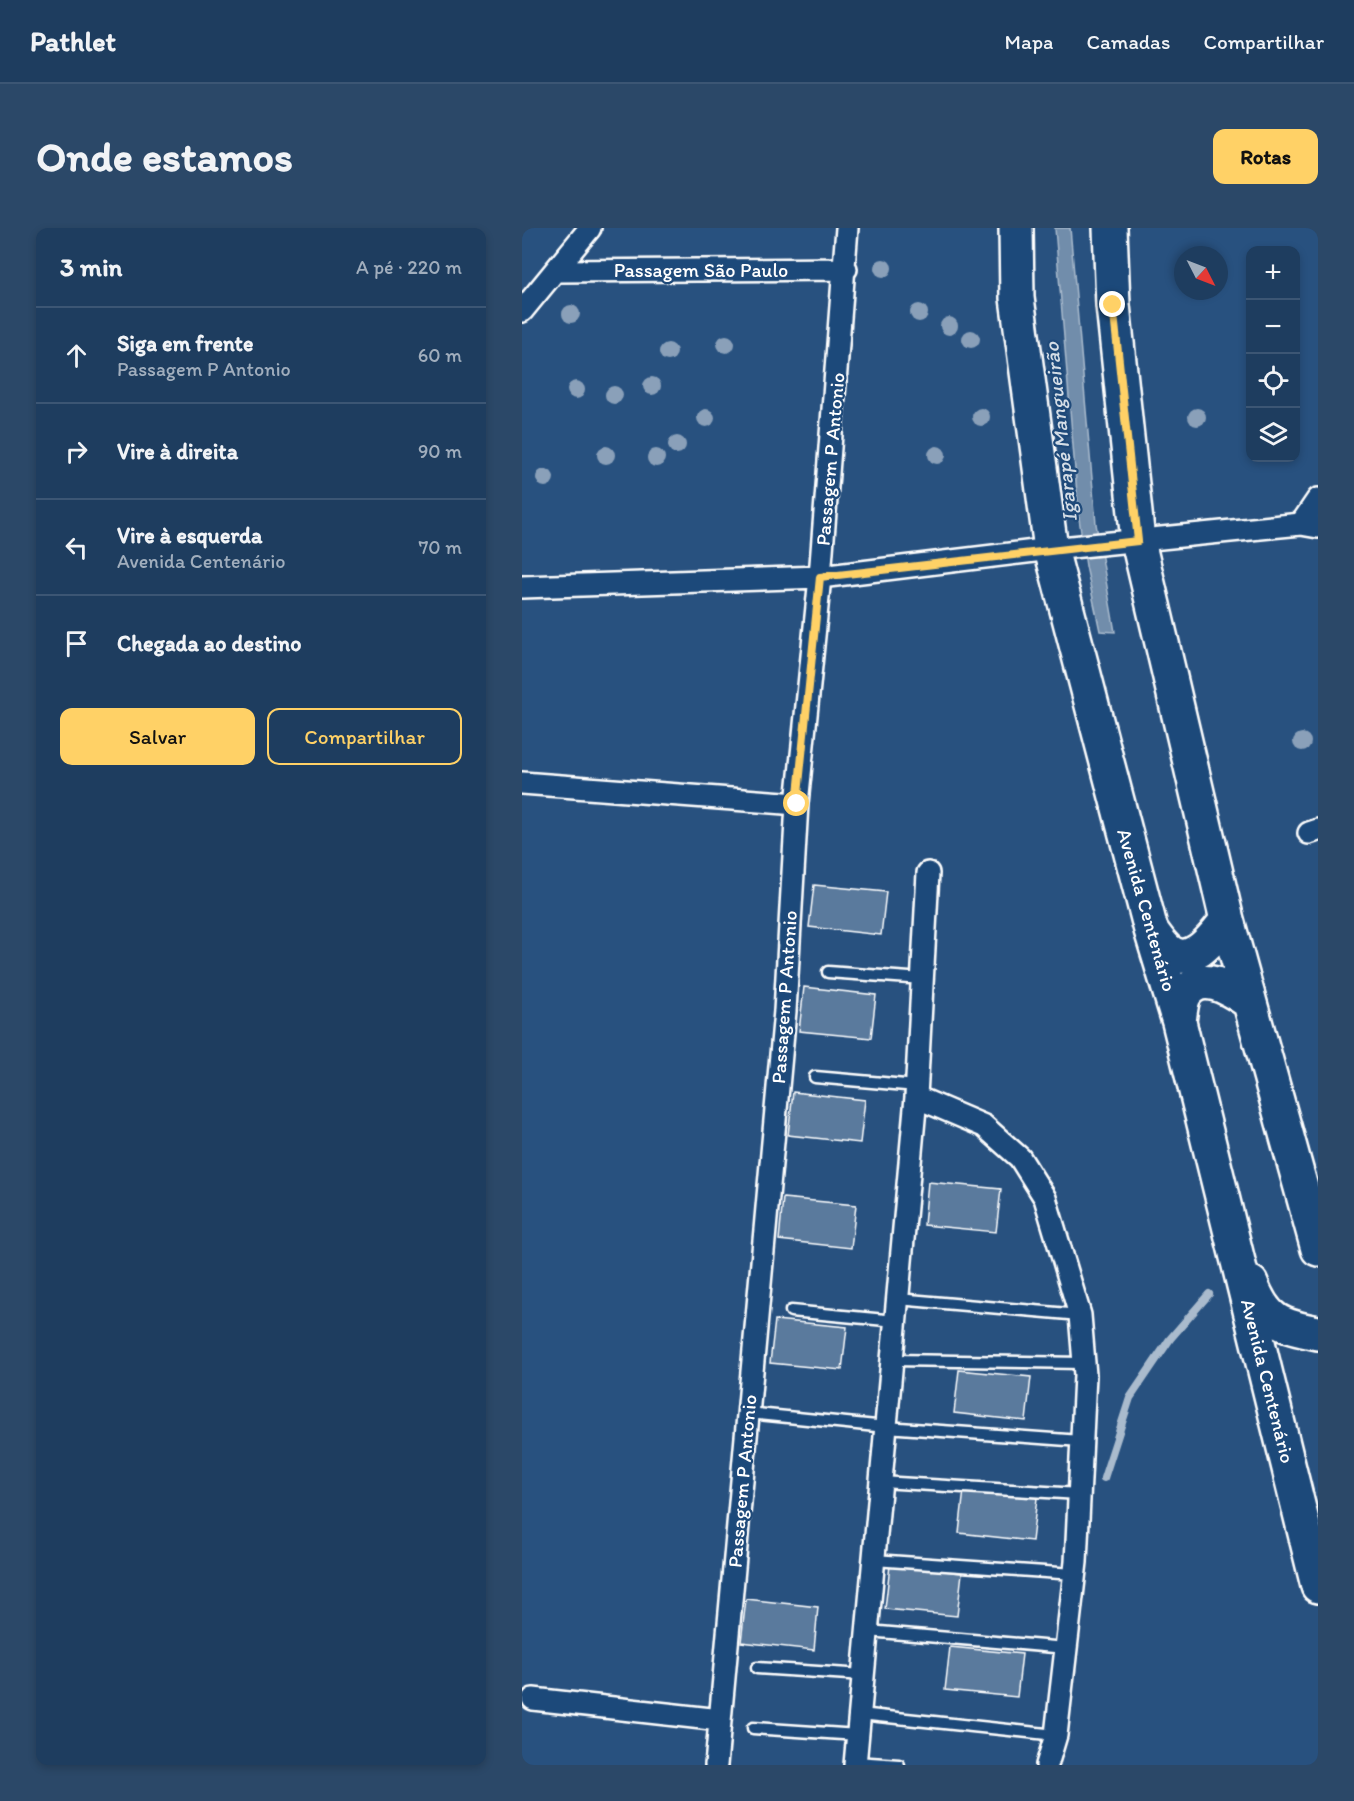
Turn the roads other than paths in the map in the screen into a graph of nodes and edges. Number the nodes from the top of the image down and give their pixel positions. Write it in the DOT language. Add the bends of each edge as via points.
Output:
graph roads {
  1 [pos="590,228"];
  2 [pos="847,228"];
  3 [pos="1016,228"];
  4 [pos="1110,228"];
  5 [pos="846,269"];
  6 [pos="555,271"];
  7 [pos="522,311"];
  8 [pos="1318,499"];
  9 [pos="1309,526"];
  10 [pos="1130,541"];
  11 [pos="1057,548"];
  12 [pos="820,577"];
  13 [pos="522,587"];
  14 [pos="522,783"];
  15 [pos="797,804"];
  16 [pos="928,873"];
  17 [pos="1227,920"];
  18 [pos="1150,930"];
  19 [pos="828,972"];
  20 [pos="923,979"];
  21 [pos="1248,1001"];
  22 [pos="1179,1022"];
  23 [pos="814,1077"];
  24 [pos="917,1091"];
  25 [pos="1228,1219"];
  26 [pos="1318,1249"];
  27 [pos="898,1299"];
  28 [pos="791,1311"];
  29 [pos="1080,1315"];
  30 [pos="896,1321"];
  31 [pos="1318,1333"];
  32 [pos="892,1360"];
  33 [pos="1082,1363"];
  34 [pos="748,1413"];
  35 [pos="886,1427"];
  36 [pos="1082,1441"];
  37 [pos="881,1482"];
  38 [pos="1079,1494"];
  39 [pos="874,1560"];
  40 [pos="1074,1574"];
  41 [pos="1318,1586"];
  42 [pos="868,1631"];
  43 [pos="1066,1648"];
  44 [pos="757,1668"];
  45 [pos="864,1674"];
  46 [pos="533,1699"];
  47 [pos="720,1719"];
  48 [pos="859,1724"];
  49 [pos="753,1728"];
  50 [pos="1056,1735"];
  51 [pos="856,1763"];
  52 [pos="716,1765"];
  53 [pos="900,1765"];
  54 [pos="1047,1765"];
  1 -- 6 [label="street"];
  2 -- 5 [label="street, Passagem P Antonio"];
  3 -- 11 [label="main road, Avenida Centenário" via="1017,298"];
  4 -- 10 [label="main road"];
  5 -- 6 [label="street, Passagem São Paulo"];
  5 -- 12 [label="street, Passagem P Antonio"];
  6 -- 7 [label="street"];
  8 -- 9 [label="street"];
  9 -- 10 [label="street"];
  10 -- 11 [label="street"];
  10 -- 17 [label="main road"];
  11 -- 12 [label="street"];
  11 -- 18 [label="main road, Avenida Centenário"];
  12 -- 13 [label="street"];
  12 -- 15 [label="street, Passagem P Antonio"];
  14 -- 15 [label="street"];
  15 -- 34 [label="street, Passagem P Antonio" via="785,1011"];
  16 -- 20 [label="street"];
  17 -- 18 [label="main road" via="1199,952 1184,955 1167,951"];
  17 -- 21 [label="main road"];
  18 -- 22 [label="main road, Avenida Centenário"];
  19 -- 20 [label="lane"];
  20 -- 24 [label="street"];
  21 -- 22 [label="main road" via="1225,985 1212,982 1194,986 1184,995"];
  21 -- 26 [label="main road"];
  22 -- 25 [label="main road, Avenida Centenário"];
  23 -- 24 [label="lane"];
  24 -- 27 [label="street"];
  24 -- 29 [label="street" via="984,1126 1020,1158 1044,1198"];
  25 -- 31 [label="main road" via="1259,1305 1284,1325"];
  25 -- 41 [label="main road, Avenida Centenário"];
  27 -- 29 [label="lane"];
  27 -- 30 [label="street"];
  28 -- 30 [label="lane"];
  29 -- 33 [label="street"];
  30 -- 32 [label="street"];
  32 -- 33 [label="lane"];
  32 -- 35 [label="street"];
  33 -- 36 [label="street"];
  34 -- 35 [label="lane"];
  34 -- 47 [label="street, Passagem P Antonio"];
  35 -- 36 [label="lane"];
  35 -- 37 [label="street"];
  36 -- 38 [label="street"];
  37 -- 38 [label="lane"];
  37 -- 39 [label="street"];
  38 -- 40 [label="street"];
  39 -- 40 [label="lane"];
  39 -- 42 [label="street"];
  40 -- 43 [label="street"];
  42 -- 43 [label="lane"];
  42 -- 45 [label="street"];
  43 -- 50 [label="street"];
  44 -- 45 [label="lane"];
  45 -- 48 [label="street"];
  46 -- 47 [label="street"];
  47 -- 52 [label="street, Passagem P Antonio"];
  48 -- 49 [label="lane"];
  48 -- 50 [label="lane"];
  48 -- 51 [label="street"];
  50 -- 54 [label="street"];
  51 -- 53 [label="lane"];
}
